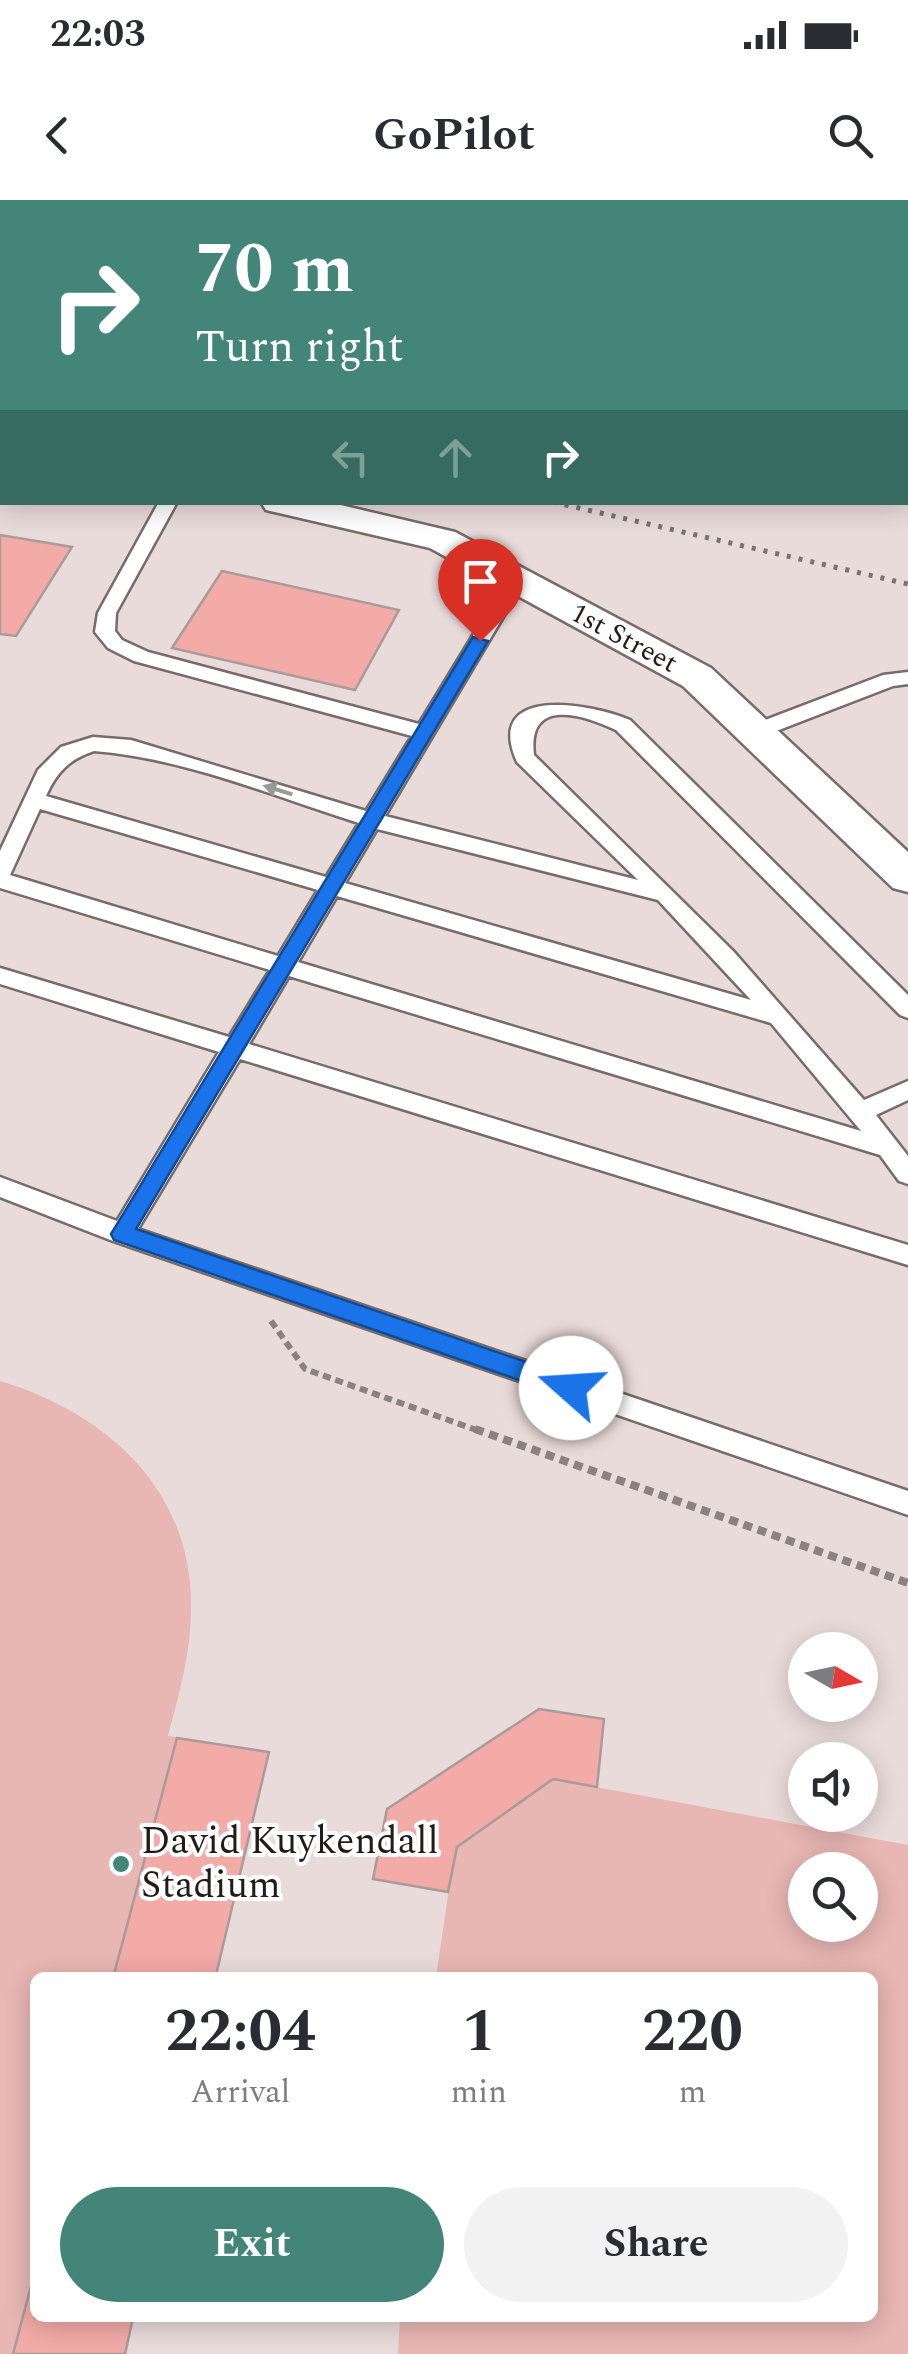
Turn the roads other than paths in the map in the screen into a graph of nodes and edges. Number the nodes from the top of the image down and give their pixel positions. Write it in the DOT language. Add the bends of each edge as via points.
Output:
graph roads {
  1 [pos="166,505"];
  2 [pos="291,505"];
  3 [pos="516,580"];
  4 [pos="908,678"];
  5 [pos="424,732"];
  6 [pos="754,732"];
  7 [pos="34,800"];
  8 [pos="372,820"];
  9 [pos="0,877"];
  10 [pos="908,877"];
  11 [pos="332,886"];
  12 [pos="664,894"];
  13 [pos="284,966"];
  14 [pos="0,976"];
  15 [pos="908,1009"];
  16 [pos="773,1014"];
  17 [pos="234,1048"];
  18 [pos="908,1090"];
  19 [pos="861,1112"];
  20 [pos="890,1149"];
  21 [pos="908,1174"];
  22 [pos="0,1187"];
  23 [pos="122,1234"];
  24 [pos="908,1255"];
  25 [pos="908,1503"];
  1 -- 5 [label="lane" via="107,613 105,632 115,644 141,658"];
  2 -- 3 [label="street, 1st Street" via="442,540"];
  3 -- 5 [label="lane"];
  3 -- 6 [label="street, 1st Street" via="697,678"];
  4 -- 6 [label="lane"];
  5 -- 8 [label="lane"];
  6 -- 10 [label="street, 1st Street"];
  8 -- 7 [label="lane, one-way" via="182,760 94,744 68,752 45,775"];
  7 -- 9 [label="lane"];
  7 -- 11 [label="lane"];
  8 -- 11 [label="lane"];
  8 -- 12 [label="lane"];
  9 -- 13 [label="lane"];
  11 -- 13 [label="lane"];
  11 -- 16 [label="lane"];
  12 -- 15 [label="lane" via="524,757 519,739 530,715 577,709 623,724"];
  12 -- 16 [label="lane"];
  13 -- 17 [label="lane"];
  13 -- 20 [label="lane"];
  14 -- 17 [label="lane"];
  16 -- 19 [label="lane"];
  17 -- 23 [label="lane"];
  17 -- 24 [label="lane"];
  18 -- 19 [label="lane"];
  19 -- 20 [label="lane"];
  20 -- 21 [label="lane"];
  22 -- 23 [label="lane"];
  23 -- 25 [label="lane"];
}
